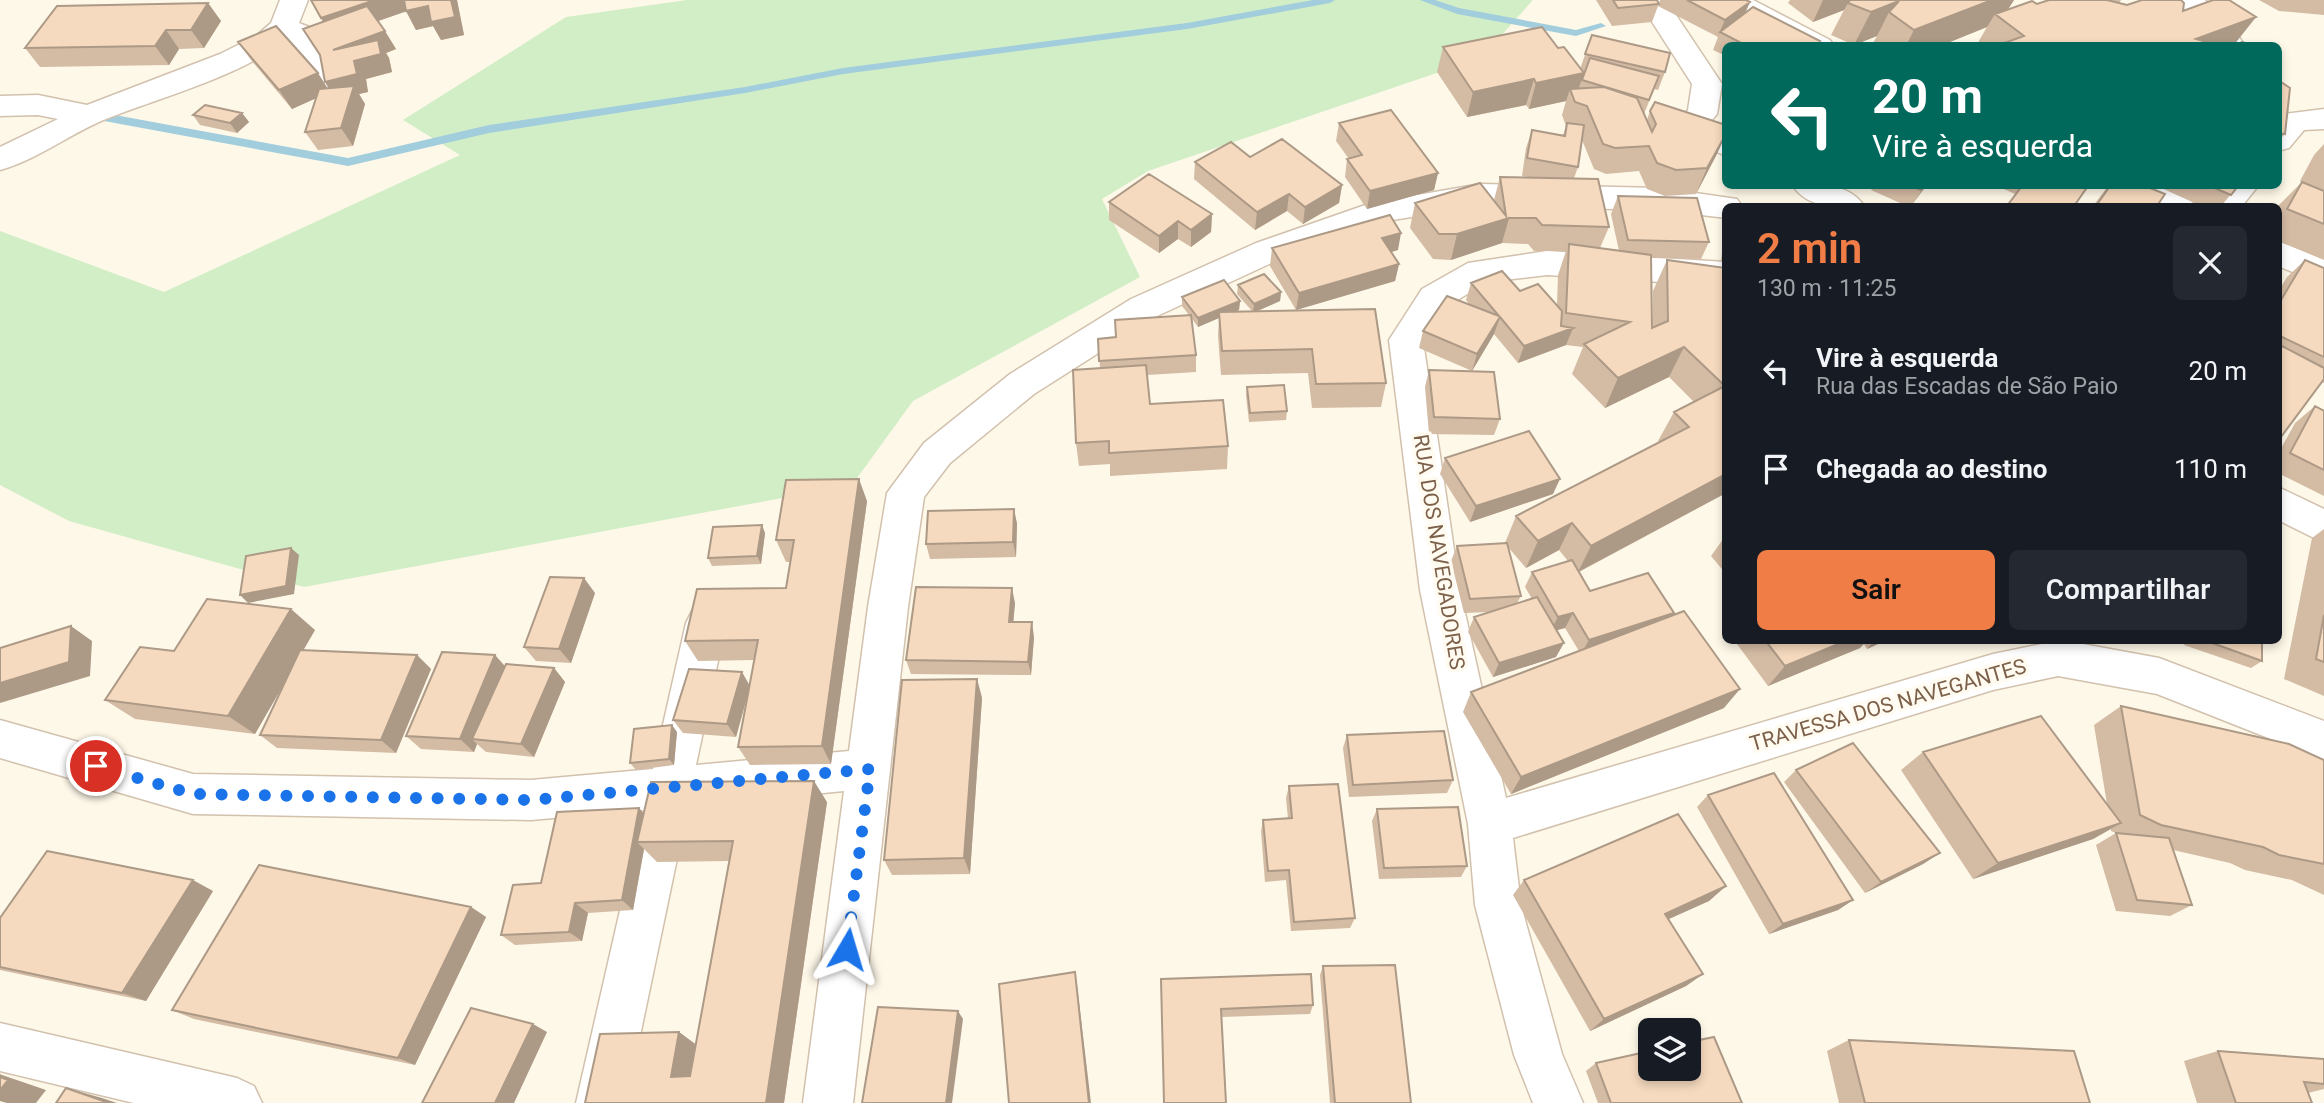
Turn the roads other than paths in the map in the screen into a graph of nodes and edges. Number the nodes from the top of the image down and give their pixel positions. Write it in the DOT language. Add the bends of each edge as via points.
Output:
graph roads {
  1 [pos="1652,0"];
  2 [pos="1732,0"];
  3 [pos="2190,0"];
  4 [pos="288,13"];
  5 [pos="1812,42"];
  6 [pos="2228,42"];
  7 [pos="331,98"];
  8 [pos="0,106"];
  9 [pos="89,115"];
  10 [pos="1714,117"];
  11 [pos="2324,119"];
  12 [pos="2282,136"];
  13 [pos="1722,144"];
  14 [pos="0,160"];
  15 [pos="1815,189"];
  16 [pos="2139,189"];
  17 [pos="2239,189"];
  18 [pos="1842,203"];
  19 [pos="2172,203"];
  20 [pos="2228,203"];
  21 [pos="1722,207"];
  22 [pos="2282,254"];
  23 [pos="2324,273"];
  24 [pos="1722,274"];
  25 [pos="2282,504"];
  26 [pos="2324,527"];
  27 [pos="706,623"];
  28 [pos="0,739"];
  29 [pos="2324,741"];
  30 [pos="870,769"];
  31 [pos="671,788"];
  32 [pos="1490,824"];
  33 [pos="0,1047"];
  34 [pos="237,1103"];
  35 [pos="601,1103"];
  36 [pos="828,1103"];
  37 [pos="1558,1103"];
  1 -- 10 [label="street" via="1707,84"];
  2 -- 5 [label="street"];
  3 -- 6 [label="street"];
  4 -- 7 [label="street"];
  4 -- 9 [label="street" via="266,42"];
  8 -- 9 [label="street" via="38,105"];
  9 -- 14 [label="street"];
  10 -- 13 [label="street" via="1687,127"];
  11 -- 12 [label="street" via="2295,121"];
  15 -- 18 [label="street"];
  16 -- 19 [label="street"];
  17 -- 20 [label="street"];
  21 -- 30 [label="street" via="1661,199 1481,195 1382,211 1268,251 1143,308 1022,384 937,453 906,494"];
  22 -- 23 [label="street"];
  24 -- 32 [label="street, RUA DOS NAVEGADORES" via="1547,262 1480,271 1434,298 1406,340 1440,590"];
  25 -- 26 [label="street"];
  27 -- 31 [label="street"];
  28 -- 31 [label="street" via="193,794 531,800"];
  29 -- 32 [label="street, TRAVESSA DOS NAVEGANTES" via="2159,676 2058,658 1993,672"];
  30 -- 31 [label="street"];
  30 -- 36 [label="street"];
  31 -- 35 [label="street"];
  32 -- 37 [label="street, RUA DOS NAVEGADORES" via="1498,905 1538,1055"];
  33 -- 34 [label="street"];
}
